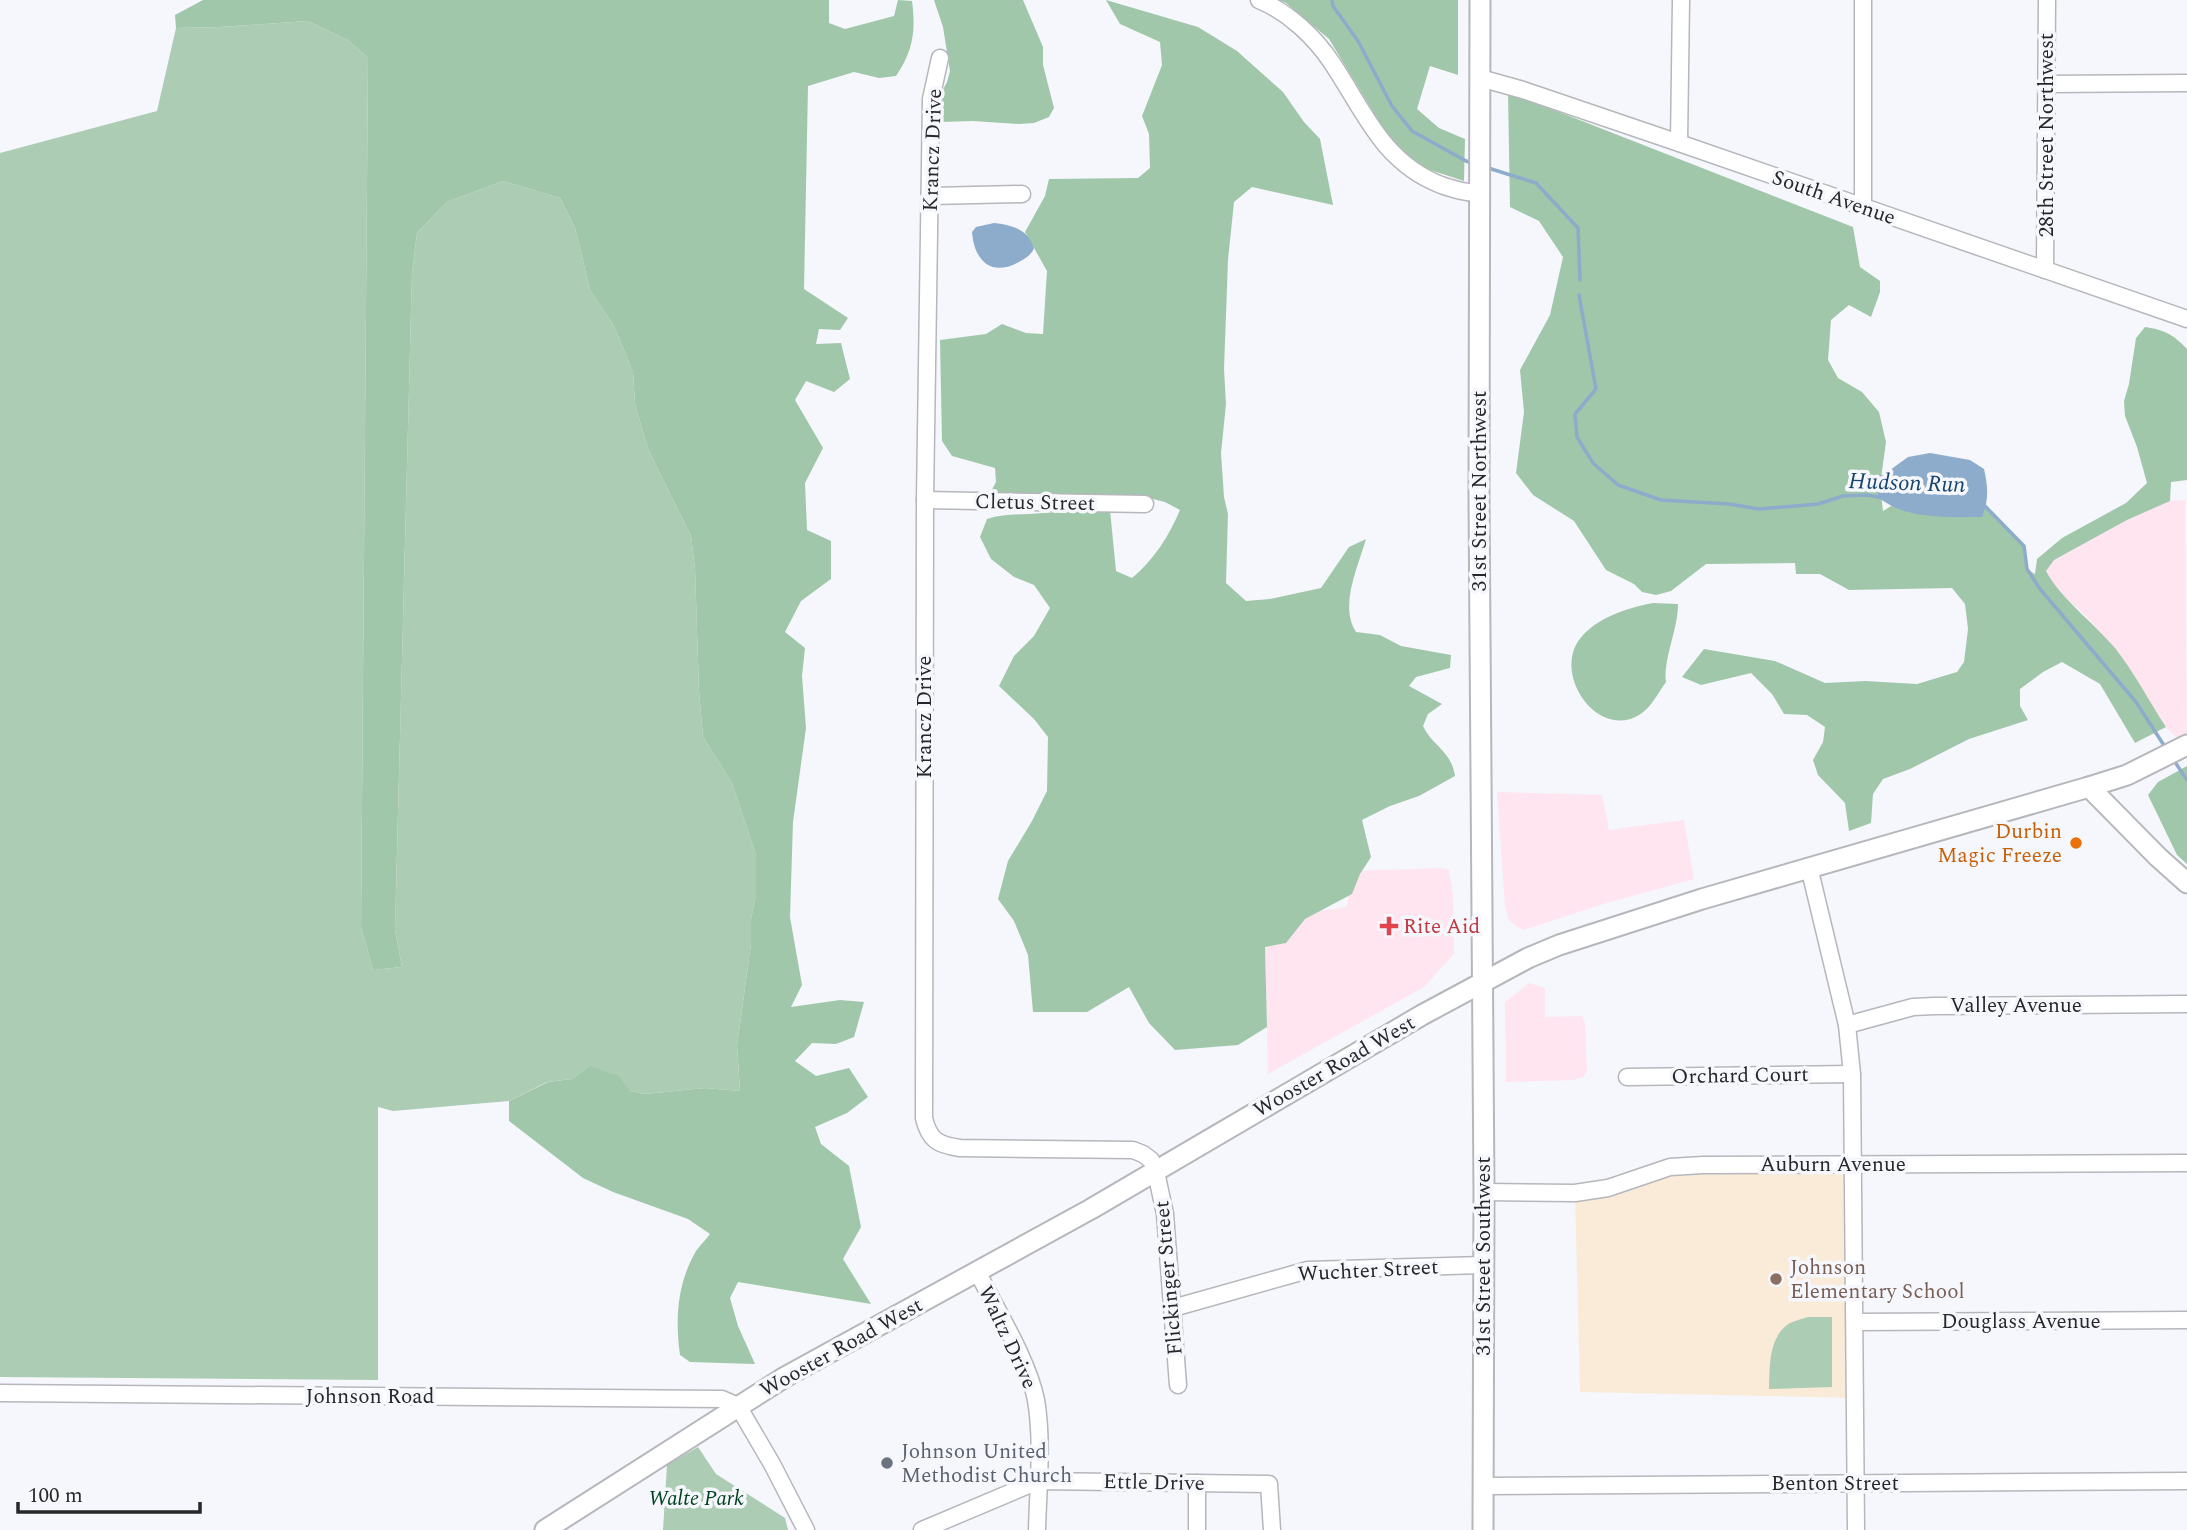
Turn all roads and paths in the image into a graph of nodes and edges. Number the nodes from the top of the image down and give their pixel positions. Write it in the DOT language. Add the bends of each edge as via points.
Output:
graph roads {
  1 [pos="1259,0"];
  2 [pos="1480,0"];
  3 [pos="1681,0"];
  4 [pos="1863,0"];
  5 [pos="2047,0"];
  6 [pos="940,58"];
  7 [pos="1480,78"];
  8 [pos="2187,83"];
  9 [pos="2046,84"];
  10 [pos="1679,143"];
  11 [pos="1478,193"];
  12 [pos="1022,194"];
  13 [pos="931,196"];
  14 [pos="1863,207"];
  15 [pos="2045,270"];
  16 [pos="2187,319"];
  17 [pos="925,500"];
  18 [pos="1146,504"];
  19 [pos="2185,746"];
  20 [pos="2090,788"];
  21 [pos="1810,867"];
  22 [pos="2187,883"];
  23 [pos="1483,981"];
  24 [pos="2187,1004"];
  25 [pos="1847,1025"];
  26 [pos="1852,1074"];
  27 [pos="1627,1077"];
  28 [pos="2187,1163"];
  29 [pos="1854,1164"];
  30 [pos="1156,1172"];
  31 [pos="1483,1192"];
  32 [pos="1483,1265"];
  33 [pos="977,1271"];
  34 [pos="1173,1308"];
  35 [pos="2187,1320"];
  36 [pos="1855,1322"];
  37 [pos="1178,1385"];
  38 [pos="0,1393"];
  39 [pos="738,1406"];
  40 [pos="1038,1480"];
  41 [pos="2187,1481"];
  42 [pos="1197,1483"];
  43 [pos="1856,1483"];
  44 [pos="1483,1486"];
  45 [pos="545,1530"];
  46 [pos="806,1530"];
  47 [pos="922,1530"];
  48 [pos="1037,1530"];
  49 [pos="1197,1530"];
  50 [pos="1272,1530"];
  51 [pos="1483,1530"];
  52 [pos="1856,1530"];
  1 -- 11 [label="street" via="1286,16 1319,46 1382,142 1401,163 1425,179"];
  2 -- 7 [label="main road, 31st Street Northwest"];
  3 -- 10 [label="street"];
  4 -- 14 [label="street"];
  5 -- 9 [label="street, 28th Street Northwest"];
  6 -- 13 [label="street, Krancz Drive" via="931,99"];
  7 -- 10 [label="street, South Avenue"];
  7 -- 11 [label="main road, 31st Street Northwest"];
  8 -- 9 [label="street"];
  9 -- 15 [label="street, 28th Street Northwest"];
  10 -- 14 [label="street, South Avenue"];
  11 -- 23 [label="main road, 31st Street Northwest"];
  12 -- 13 [label="street"];
  13 -- 17 [label="street, Krancz Drive"];
  14 -- 15 [label="street, South Avenue"];
  15 -- 16 [label="street, South Avenue"];
  17 -- 18 [label="street, Cletus Street"];
  17 -- 30 [label="street, Krancz Drive" via="923,1101 927,1130 937,1143 960,1148 1133,1150 1150,1160"];
  19 -- 20 [label="main road, Wooster Road West"];
  20 -- 21 [label="main road, Wooster Road West"];
  20 -- 22 [label="main road"];
  21 -- 23 [label="main road, Wooster Road West" via="1559,944"];
  21 -- 25 [label="street"];
  23 -- 30 [label="main road, Wooster Road West"];
  23 -- 31 [label="main road, 31st Street Southwest"];
  24 -- 25 [label="street, Valley Avenue" via="1913,1007"];
  25 -- 26 [label="street"];
  26 -- 27 [label="street, Orchard Court"];
  26 -- 29 [label="street"];
  28 -- 29 [label="street, Auburn Avenue"];
  29 -- 31 [label="street, Auburn Avenue" via="1681,1166 1575,1193"];
  29 -- 36 [label="street"];
  30 -- 33 [label="main road, Wooster Road West"];
  30 -- 34 [label="street, Flickinger Street" via="1168,1233"];
  31 -- 32 [label="main road, 31st Street Southwest"];
  32 -- 34 [label="street, Wuchter Street" via="1308,1270"];
  32 -- 44 [label="main road, 31st Street Southwest"];
  33 -- 39 [label="main road, Wooster Road West"];
  33 -- 40 [label="street, Waltz Drive" via="1033,1390"];
  34 -- 37 [label="street, Flickinger Street"];
  35 -- 36 [label="street, Douglass Avenue"];
  36 -- 43 [label="street"];
  38 -- 39 [label="street, Johnson Road" via="722,1399"];
  39 -- 45 [label="main road, Wooster Road West"];
  39 -- 46 [label="street"];
  40 -- 42 [label="street, Ettle Drive"];
  40 -- 47 [label="street, Ettle Drive"];
  40 -- 48 [label="street, Waltz Drive"];
  41 -- 43 [label="street, Benton Street"];
  42 -- 49 [label="street"];
  42 -- 50 [label="street, Ettle Drive" via="1269,1484"];
  43 -- 44 [label="street, Benton Street"];
  43 -- 52 [label="street"];
  44 -- 51 [label="main road, 31st Street Southwest"];
}
